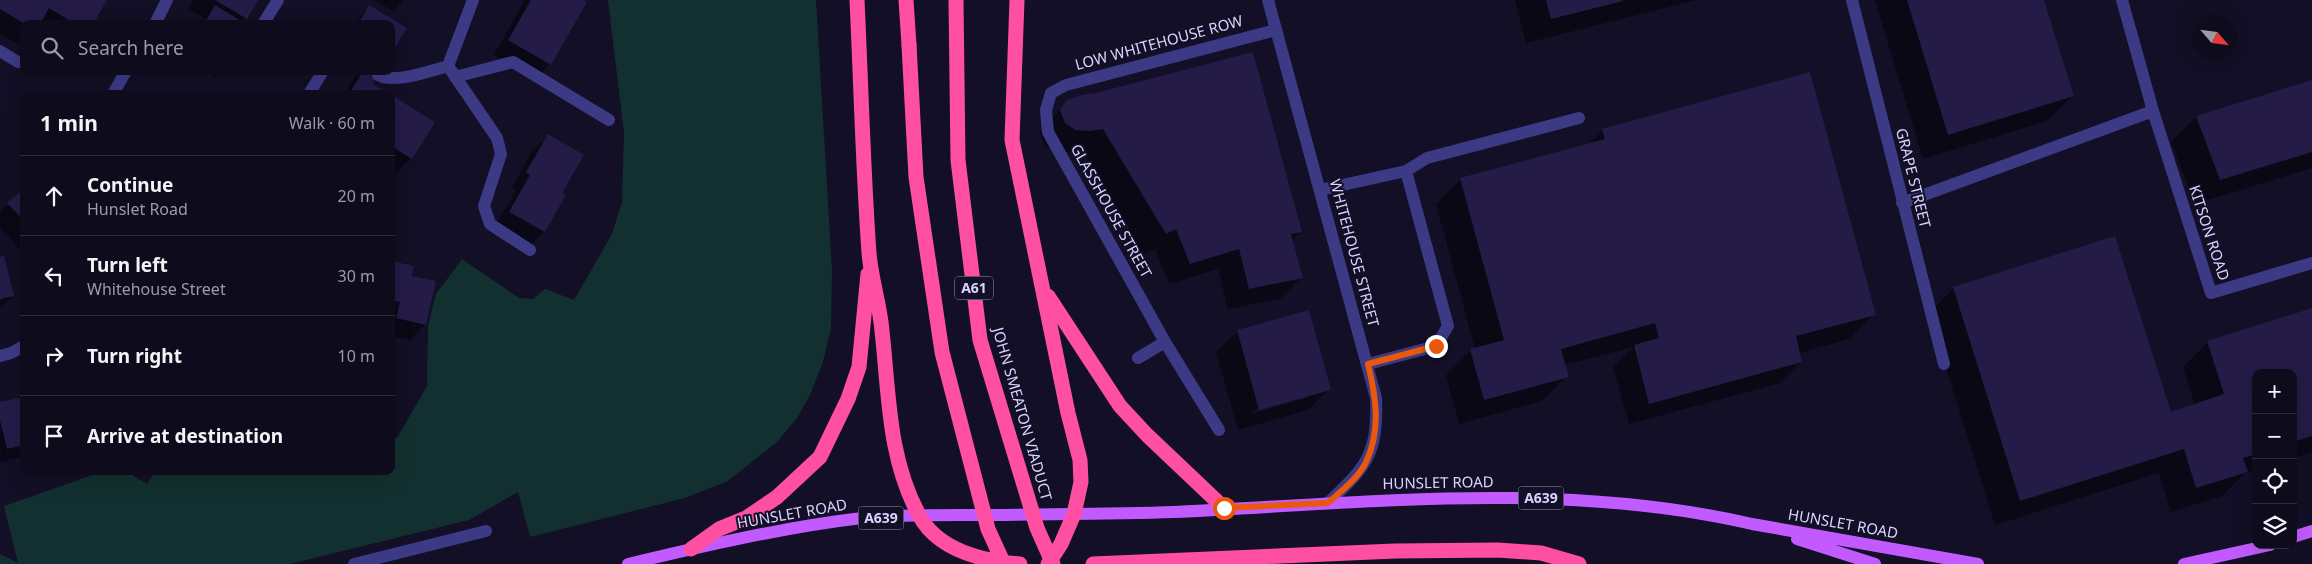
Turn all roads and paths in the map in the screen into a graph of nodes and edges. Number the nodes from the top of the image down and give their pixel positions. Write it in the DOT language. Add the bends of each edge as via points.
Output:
graph roads {
  1 [pos="278,0"];
  2 [pos="473,0"];
  3 [pos="857,0"];
  4 [pos="906,0"];
  5 [pos="956,0"];
  6 [pos="1017,0"];
  7 [pos="1268,0"];
  8 [pos="1852,0"];
  9 [pos="2122,0"];
  10 [pos="166,3"];
  11 [pos="156,20"];
  12 [pos="266,20"];
  13 [pos="1276,30"];
  14 [pos="0,51"];
  15 [pos="18,62"];
  16 [pos="448,66"];
  17 [pos="124,75"];
  18 [pos="321,75"];
  19 [pos="378,75"];
  20 [pos="455,77"];
  21 [pos="115,90"];
  22 [pos="311,90"];
  23 [pos="1052,93"];
  24 [pos="2153,111"];
  25 [pos="1579,118"];
  26 [pos="609,120"];
  27 [pos="1406,171"];
  28 [pos="1320,190"];
  29 [pos="1902,203"];
  30 [pos="530,250"];
  31 [pos="870,255"];
  32 [pos="2312,262"];
  33 [pos="1043,288"];
  34 [pos="1165,342"];
  35 [pos="20,348"];
  36 [pos="0,356"];
  37 [pos="1138,358"];
  38 [pos="1368,364"];
  39 [pos="1944,364"];
  40 [pos="1220,430"];
  41 [pos="1328,503"];
  42 [pos="1224,508"];
  43 [pos="1074,514"];
  44 [pos="919,516"];
  45 [pos="1752,524"];
  46 [pos="486,531"];
  47 [pos="2312,531"];
  48 [pos="2297,536"];
  49 [pos="691,549"];
  50 [pos="2255,549"];
  51 [pos="2211,561"];
  52 [pos="354,564"];
  53 [pos="628,564"];
  54 [pos="1004,564"];
  55 [pos="1020,564"];
  56 [pos="1048,564"];
  57 [pos="1053,564"];
  58 [pos="1093,564"];
  59 [pos="1579,564"];
  60 [pos="1875,564"];
  61 [pos="1978,564"];
  62 [pos="2184,564"];
  1 -- 12 [label="street"];
  2 -- 16 [label="street"];
  3 -- 31 [label="highway"];
  4 -- 54 [label="highway, A61, bridge" via="916,177 942,352 988,529"];
  5 -- 57 [label="highway, JOHN SMEATON VIADUCT / A61, bridge" via="958,160 980,340 1036,528"];
  6 -- 33 [label="highway" via="1012,140"];
  7 -- 13 [label="street, WHITEHOUSE STREET"];
  8 -- 29 [label="street, GRAPE STREET"];
  9 -- 24 [label="street, KITSON ROAD"];
  10 -- 11 [label="street"];
  13 -- 23 [label="street, LOW WHITEHOUSE ROW" via="1066,85"];
  13 -- 28 [label="street, WHITEHOUSE STREET"];
  14 -- 15 [label="street"];
  16 -- 19 [label="street" via="410,76 385,79"];
  16 -- 20 [label="street"];
  17 -- 21 [label="street"];
  18 -- 22 [label="street"];
  20 -- 26 [label="street" via="513,62"];
  20 -- 30 [label="street" via="497,138 501,154 484,206 490,224"];
  23 -- 34 [label="street, GLASSHOUSE STREET" via="1046,110 1048,132"];
  24 -- 29 [label="street"];
  24 -- 32 [label="street, KITSON ROAD" via="2211,293"];
  25 -- 27 [label="street" via="1427,158"];
  27 -- 28 [label="street"];
  27 -- 38 [label="street" via="1448,326 1436,346"];
  28 -- 38 [label="street, WHITEHOUSE STREET"];
  29 -- 39 [label="street, GRAPE STREET"];
  31 -- 44 [label="highway" via="882,329 896,458"];
  31 -- 49 [label="highway" via="858,367 848,399 820,457 777,497"];
  33 -- 42 [label="highway" via="1120,406"];
  33 -- 43 [label="highway" via="1080,460 1081,482"];
  34 -- 37 [label="street"];
  34 -- 40 [label="street, GLASSHOUSE STREET"];
  35 -- 36 [label="street"];
  38 -- 41 [label="street, WHITEHOUSE STREET" via="1376,398 1377,426 1367,461"];
  41 -- 42 [label="main road, HUNSLET ROAD / A639"];
  41 -- 45 [label="main road, HUNSLET ROAD / A639" via="1545,498 1634,505"];
  42 -- 43 [label="main road, HUNSLET ROAD / A639"];
  43 -- 44 [label="main road, HUNSLET ROAD / A639"];
  43 -- 56 [label="highway"];
  44 -- 49 [label="main road, HUNSLET ROAD / A639" via="863,518"];
  44 -- 55 [label="highway" via="934,534 963,554"];
  45 -- 60 [label="main road"];
  45 -- 61 [label="main road, HUNSLET ROAD / A639"];
  46 -- 52 [label="street"];
  47 -- 48 [label="main road"];
  49 -- 53 [label="main road, HUNSLET ROAD / A639"];
  50 -- 51 [label="main road"];
  51 -- 62 [label="main road"];
  58 -- 59 [label="highway" via="1394,551 1498,550 1541,553"];
}
